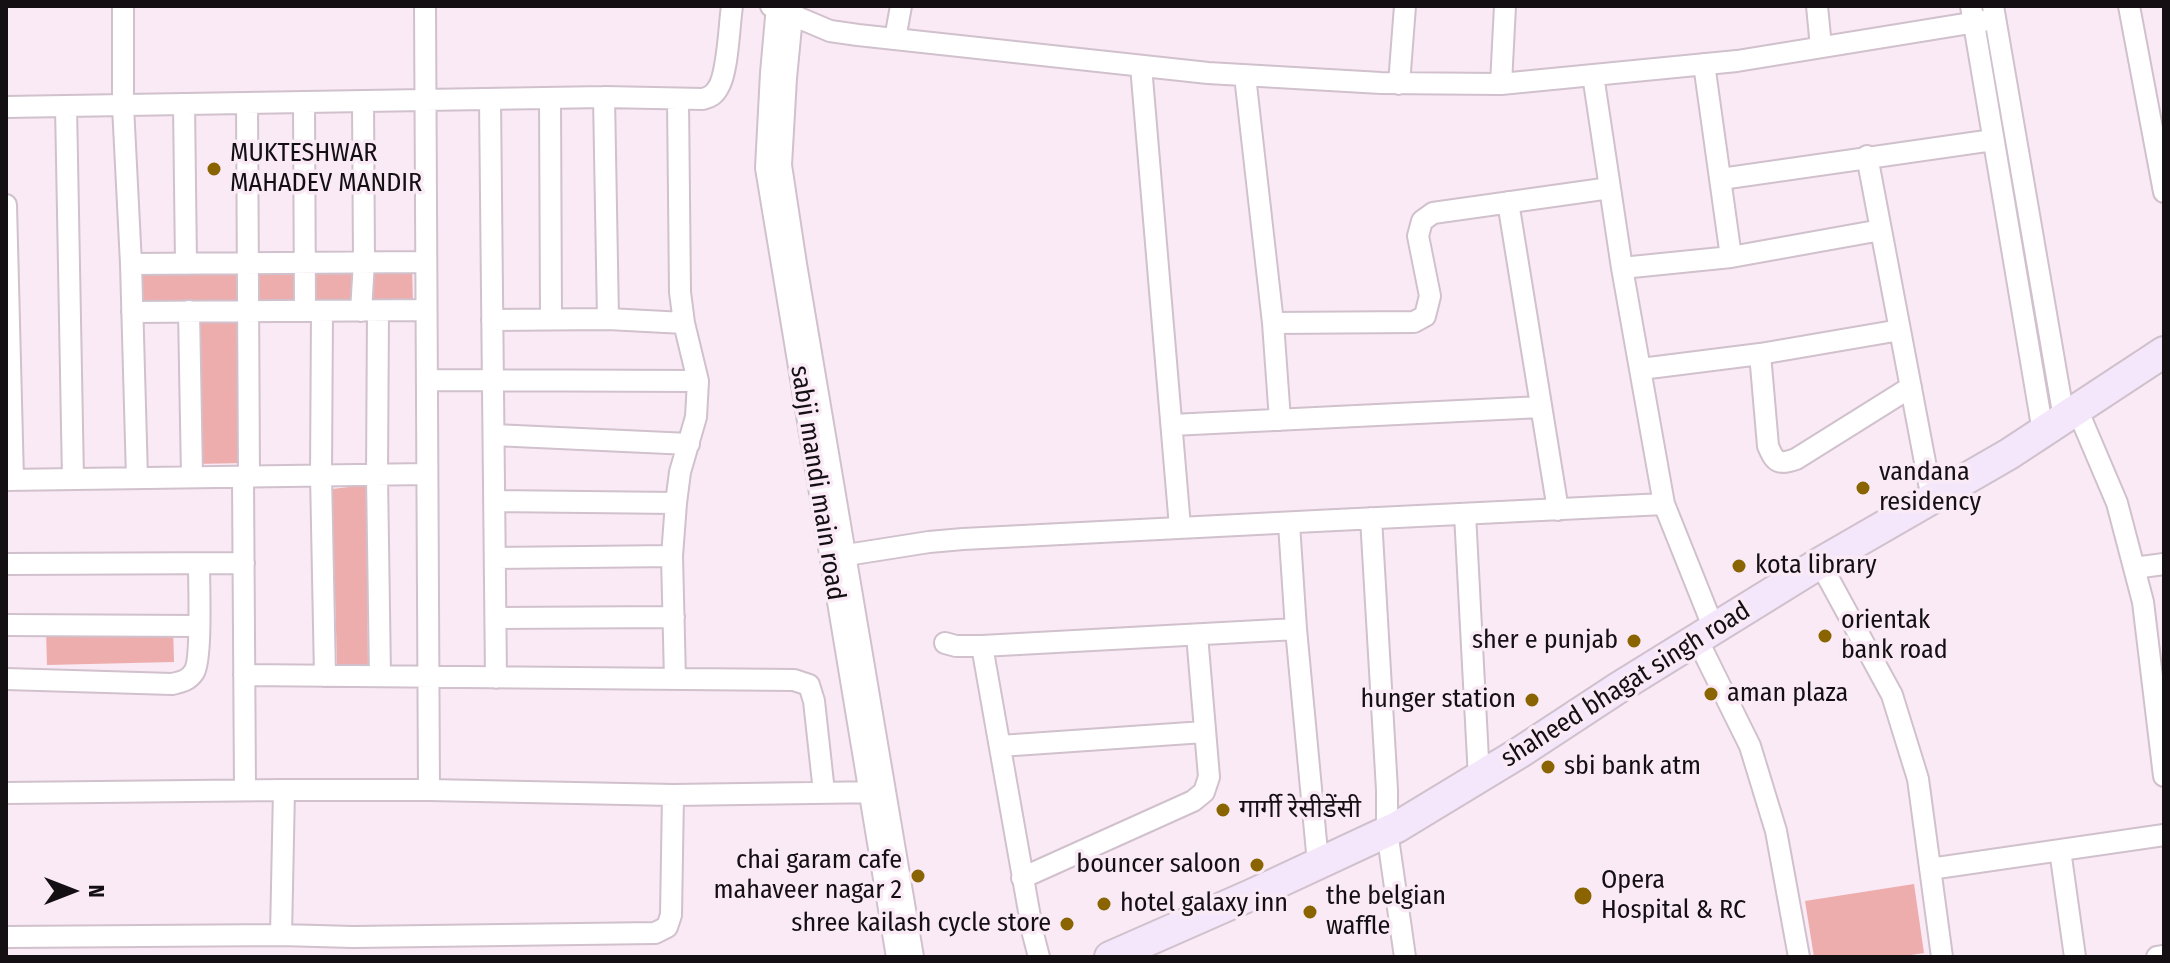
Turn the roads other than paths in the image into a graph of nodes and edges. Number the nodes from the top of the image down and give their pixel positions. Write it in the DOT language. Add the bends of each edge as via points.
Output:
graph roads {
  1 [pos="123,6"];
  2 [pos="425,6"];
  3 [pos="732,6"];
  4 [pos="901,6"];
  5 [pos="1405,6"];
  6 [pos="1505,6"];
  7 [pos="1817,6"];
  8 [pos="2129,6"];
  9 [pos="782,8"];
  10 [pos="1994,13"];
  11 [pos="1972,14"];
  12 [pos="895,39"];
  13 [pos="1821,47"];
  14 [pos="1704,64"];
  15 [pos="1141,66"];
  16 [pos="1593,75"];
  17 [pos="1245,76"];
  18 [pos="1399,84"];
  19 [pos="1501,84"];
  20 [pos="604,97"];
  21 [pos="550,98"];
  22 [pos="490,99"];
  23 [pos="426,100"];
  24 [pos="678,100"];
  25 [pos="363,101"];
  26 [pos="304,102"];
  27 [pos="247,103"];
  28 [pos="184,104"];
  29 [pos="66,106"];
  30 [pos="123,106"];
  31 [pos="6,107"];
  32 [pos="1993,140"];
  33 [pos="1867,156"];
  34 [pos="1721,179"];
  35 [pos="1610,188"];
  36 [pos="2164,192"];
  37 [pos="1508,202"];
  38 [pos="6,205"];
  39 [pos="1881,230"];
  40 [pos="1731,257"];
  41 [pos="364,262"];
  42 [pos="426,262"];
  43 [pos="306,263"];
  44 [pos="131,264"];
  45 [pos="186,264"];
  46 [pos="248,264"];
  47 [pos="1622,268"];
  48 [pos="426,310"];
  49 [pos="189,311"];
  50 [pos="248,311"];
  51 [pos="314,311"];
  52 [pos="370,311"];
  53 [pos="132,312"];
  54 [pos="551,319"];
  55 [pos="608,319"];
  56 [pos="492,320"];
  57 [pos="684,323"];
  58 [pos="1273,323"];
  59 [pos="1900,330"];
  60 [pos="2164,352"];
  61 [pos="1760,354"];
  62 [pos="1641,369"];
  63 [pos="493,379"];
  64 [pos="427,380"];
  65 [pos="698,381"];
  66 [pos="1911,387"];
  67 [pos="1541,407"];
  68 [pos="2061,419"];
  69 [pos="1280,420"];
  70 [pos="1172,425"];
  71 [pos="494,435"];
  72 [pos="689,444"];
  73 [pos="427,474"];
  74 [pos="321,475"];
  75 [pos="377,476"];
  76 [pos="192,477"];
  77 [pos="246,477"];
  78 [pos="137,478"];
  79 [pos="73,479"];
  80 [pos="10,480"];
  81 [pos="1932,499"];
  82 [pos="494,501"];
  83 [pos="676,503"];
  84 [pos="1664,504"];
  85 [pos="1558,510"];
  86 [pos="1465,514"];
  87 [pos="1371,518"];
  88 [pos="1289,524"];
  89 [pos="1180,527"];
  90 [pos="672,556"];
  91 [pos="838,557"];
  92 [pos="495,558"];
  93 [pos="244,563"];
  94 [pos="1820,563"];
  95 [pos="6,564"];
  96 [pos="199,564"];
  97 [pos="2164,564"];
  98 [pos="2134,568"];
  99 [pos="674,617"];
  100 [pos="496,618"];
  101 [pos="6,625"];
  102 [pos="198,626"];
  103 [pos="1296,629"];
  104 [pos="1706,634"];
  105 [pos="1197,635"];
  106 [pos="945,643"];
  107 [pos="982,646"];
  108 [pos="244,675"];
  109 [pos="325,676"];
  110 [pos="380,676"];
  111 [pos="428,677"];
  112 [pos="496,678"];
  113 [pos="6,679"];
  114 [pos="675,679"];
  115 [pos="1204,732"];
  116 [pos="1000,746"];
  117 [pos="2164,776"];
  118 [pos="1479,778"];
  119 [pos="245,790"];
  120 [pos="284,790"];
  121 [pos="429,790"];
  122 [pos="824,792"];
  123 [pos="877,792"];
  124 [pos="6,793"];
  125 [pos="673,795"];
  126 [pos="1387,831"];
  127 [pos="2164,835"];
  128 [pos="2060,850"];
  129 [pos="1318,863"];
  130 [pos="1930,869"];
  131 [pos="1022,878"];
  132 [pos="281,935"];
  133 [pos="6,937"];
  134 [pos="354,947"];
  135 [pos="2164,956"];
  136 [pos="897,957"];
  137 [pos="913,957"];
  138 [pos="1039,957"];
  139 [pos="1110,957"];
  140 [pos="1405,957"];
  141 [pos="1799,957"];
  142 [pos="1942,957"];
  143 [pos="2075,957"];
  144 [pos="2157,957"];
  1 -- 30 [label="street"];
  2 -- 23 [label="street"];
  3 -- 24 [label="street" via="719,87 703,99"];
  4 -- 12 [label="street"];
  5 -- 18 [label="street"];
  6 -- 19 [label="street"];
  7 -- 13 [label="street"];
  8 -- 36 [label="street"];
  9 -- 12 [label="street" via="830,31"];
  9 -- 91 [label="street, sabji mandi main road" via="766,168"];
  10 -- 11 [label="street"];
  10 -- 68 [label="street"];
  11 -- 13 [label="street"];
  11 -- 32 [label="street"];
  12 -- 15 [label="street"];
  13 -- 14 [label="street"];
  14 -- 16 [label="street"];
  14 -- 34 [label="street"];
  15 -- 17 [label="street"];
  15 -- 70 [label="street"];
  16 -- 19 [label="street"];
  16 -- 35 [label="street"];
  17 -- 18 [label="street"];
  17 -- 58 [label="street"];
  18 -- 19 [label="street"];
  20 -- 21 [label="street"];
  20 -- 24 [label="street"];
  20 -- 55 [label="street"];
  21 -- 22 [label="street"];
  21 -- 54 [label="street"];
  22 -- 23 [label="street"];
  22 -- 56 [label="street"];
  23 -- 25 [label="street"];
  23 -- 42 [label="street"];
  24 -- 57 [label="street"];
  25 -- 26 [label="street"];
  25 -- 41 [label="street"];
  26 -- 27 [label="street"];
  26 -- 43 [label="street"];
  27 -- 28 [label="street"];
  27 -- 46 [label="street"];
  28 -- 30 [label="street"];
  28 -- 45 [label="street"];
  29 -- 30 [label="street"];
  29 -- 31 [label="street"];
  29 -- 79 [label="street"];
  30 -- 44 [label="street"];
  32 -- 33 [label="street"];
  32 -- 68 [label="street"];
  33 -- 34 [label="street"];
  33 -- 39 [label="street"];
  34 -- 40 [label="street"];
  35 -- 37 [label="street"];
  35 -- 47 [label="street"];
  37 -- 58 [label="street" via="1433,213 1422,221 1418,236 1430,296 1425,316 1414,322"];
  37 -- 67 [label="street"];
  38 -- 80 [label="street"];
  39 -- 40 [label="street"];
  39 -- 59 [label="street"];
  40 -- 47 [label="street"];
  41 -- 42 [label="street"];
  41 -- 43 [label="street"];
  41 -- 52 [label="street"];
  42 -- 48 [label="street"];
  43 -- 46 [label="street"];
  43 -- 51 [label="street"];
  44 -- 45 [label="street"];
  44 -- 53 [label="street"];
  45 -- 46 [label="street"];
  46 -- 50 [label="street"];
  47 -- 62 [label="street"];
  48 -- 52 [label="street"];
  48 -- 64 [label="street"];
  49 -- 50 [label="street"];
  49 -- 53 [label="street"];
  49 -- 76 [label="street"];
  50 -- 51 [label="street"];
  50 -- 77 [label="street"];
  51 -- 52 [label="street"];
  51 -- 74 [label="street"];
  52 -- 75 [label="street"];
  53 -- 78 [label="street"];
  54 -- 55 [label="street"];
  54 -- 56 [label="street"];
  55 -- 57 [label="street"];
  56 -- 63 [label="street"];
  57 -- 65 [label="street"];
  58 -- 69 [label="street"];
  59 -- 61 [label="street"];
  59 -- 66 [label="street"];
  60 -- 68 [label="street, shaheed bhagat singh road"];
  61 -- 62 [label="street"];
  61 -- 66 [label="street" via="1768,446 1778,462 1796,459"];
  62 -- 84 [label="street"];
  63 -- 64 [label="street"];
  63 -- 65 [label="street"];
  63 -- 71 [label="street"];
  64 -- 73 [label="street"];
  65 -- 72 [label="street"];
  66 -- 81 [label="street"];
  67 -- 69 [label="street"];
  67 -- 85 [label="street"];
  68 -- 81 [label="street, shaheed bhagat singh road"];
  68 -- 98 [label="street" via="2117,503"];
  69 -- 70 [label="street"];
  70 -- 89 [label="street"];
  71 -- 72 [label="street"];
  71 -- 82 [label="street"];
  72 -- 83 [label="street"];
  73 -- 75 [label="street"];
  73 -- 111 [label="street"];
  74 -- 75 [label="street"];
  74 -- 77 [label="street"];
  74 -- 109 [label="street"];
  75 -- 110 [label="street"];
  76 -- 77 [label="street"];
  76 -- 78 [label="street"];
  77 -- 93 [label="street"];
  78 -- 79 [label="street"];
  79 -- 80 [label="street"];
  81 -- 94 [label="street, shaheed bhagat singh road"];
  82 -- 83 [label="street"];
  82 -- 92 [label="street"];
  83 -- 90 [label="street"];
  84 -- 85 [label="street"];
  84 -- 104 [label="street"];
  85 -- 86 [label="street"];
  86 -- 87 [label="street"];
  86 -- 118 [label="street"];
  87 -- 88 [label="street"];
  87 -- 126 [label="street"];
  88 -- 89 [label="street"];
  88 -- 103 [label="street"];
  89 -- 91 [label="street" via="929,542"];
  90 -- 92 [label="street"];
  90 -- 99 [label="street"];
  91 -- 123 [label="street, sabji mandi main road"];
  92 -- 100 [label="street"];
  93 -- 96 [label="street"];
  93 -- 108 [label="street"];
  94 -- 104 [label="street, shaheed bhagat singh road"];
  94 -- 130 [label="street" via="1892,695 1918,779"];
  95 -- 96 [label="street"];
  96 -- 102 [label="street"];
  97 -- 98 [label="street"];
  98 -- 117 [label="street" via="2143,602"];
  99 -- 100 [label="street"];
  99 -- 114 [label="street"];
  100 -- 112 [label="street"];
  101 -- 102 [label="street"];
  102 -- 113 [label="street" via="195,670 187,680 172,684"];
  103 -- 105 [label="street"];
  103 -- 129 [label="street"];
  104 -- 118 [label="street, shaheed bhagat singh road"];
  104 -- 141 [label="street" via="1776,831"];
  105 -- 107 [label="street"];
  105 -- 115 [label="street"];
  106 -- 107 [label="street"];
  107 -- 116 [label="street"];
  108 -- 109 [label="street"];
  108 -- 119 [label="street"];
  109 -- 110 [label="street"];
  110 -- 111 [label="street"];
  111 -- 112 [label="street"];
  111 -- 121 [label="street"];
  112 -- 114 [label="street"];
  114 -- 122 [label="street" via="794,680 809,685"];
  115 -- 116 [label="street"];
  115 -- 131 [label="street" via="1209,777 1204,792 1193,801"];
  116 -- 131 [label="street"];
  118 -- 126 [label="street, shaheed bhagat singh road"];
  119 -- 120 [label="street"];
  119 -- 124 [label="street"];
  120 -- 121 [label="street"];
  120 -- 132 [label="street"];
  121 -- 125 [label="street"];
  122 -- 123 [label="street"];
  122 -- 125 [label="street"];
  123 -- 136 [label="street, sabji mandi main road"];
  123 -- 137 [label="street"];
  125 -- 134 [label="street" via="671,915 667,927 655,933"];
  126 -- 129 [label="street, shaheed bhagat singh road"];
  126 -- 140 [label="street"];
  127 -- 128 [label="street"];
  128 -- 130 [label="street"];
  128 -- 143 [label="street"];
  129 -- 139 [label="street, shaheed bhagat singh road"];
  130 -- 142 [label="street"];
  131 -- 138 [label="street"];
  132 -- 133 [label="street"];
  132 -- 134 [label="street"];
  135 -- 144 [label="street"];
}
